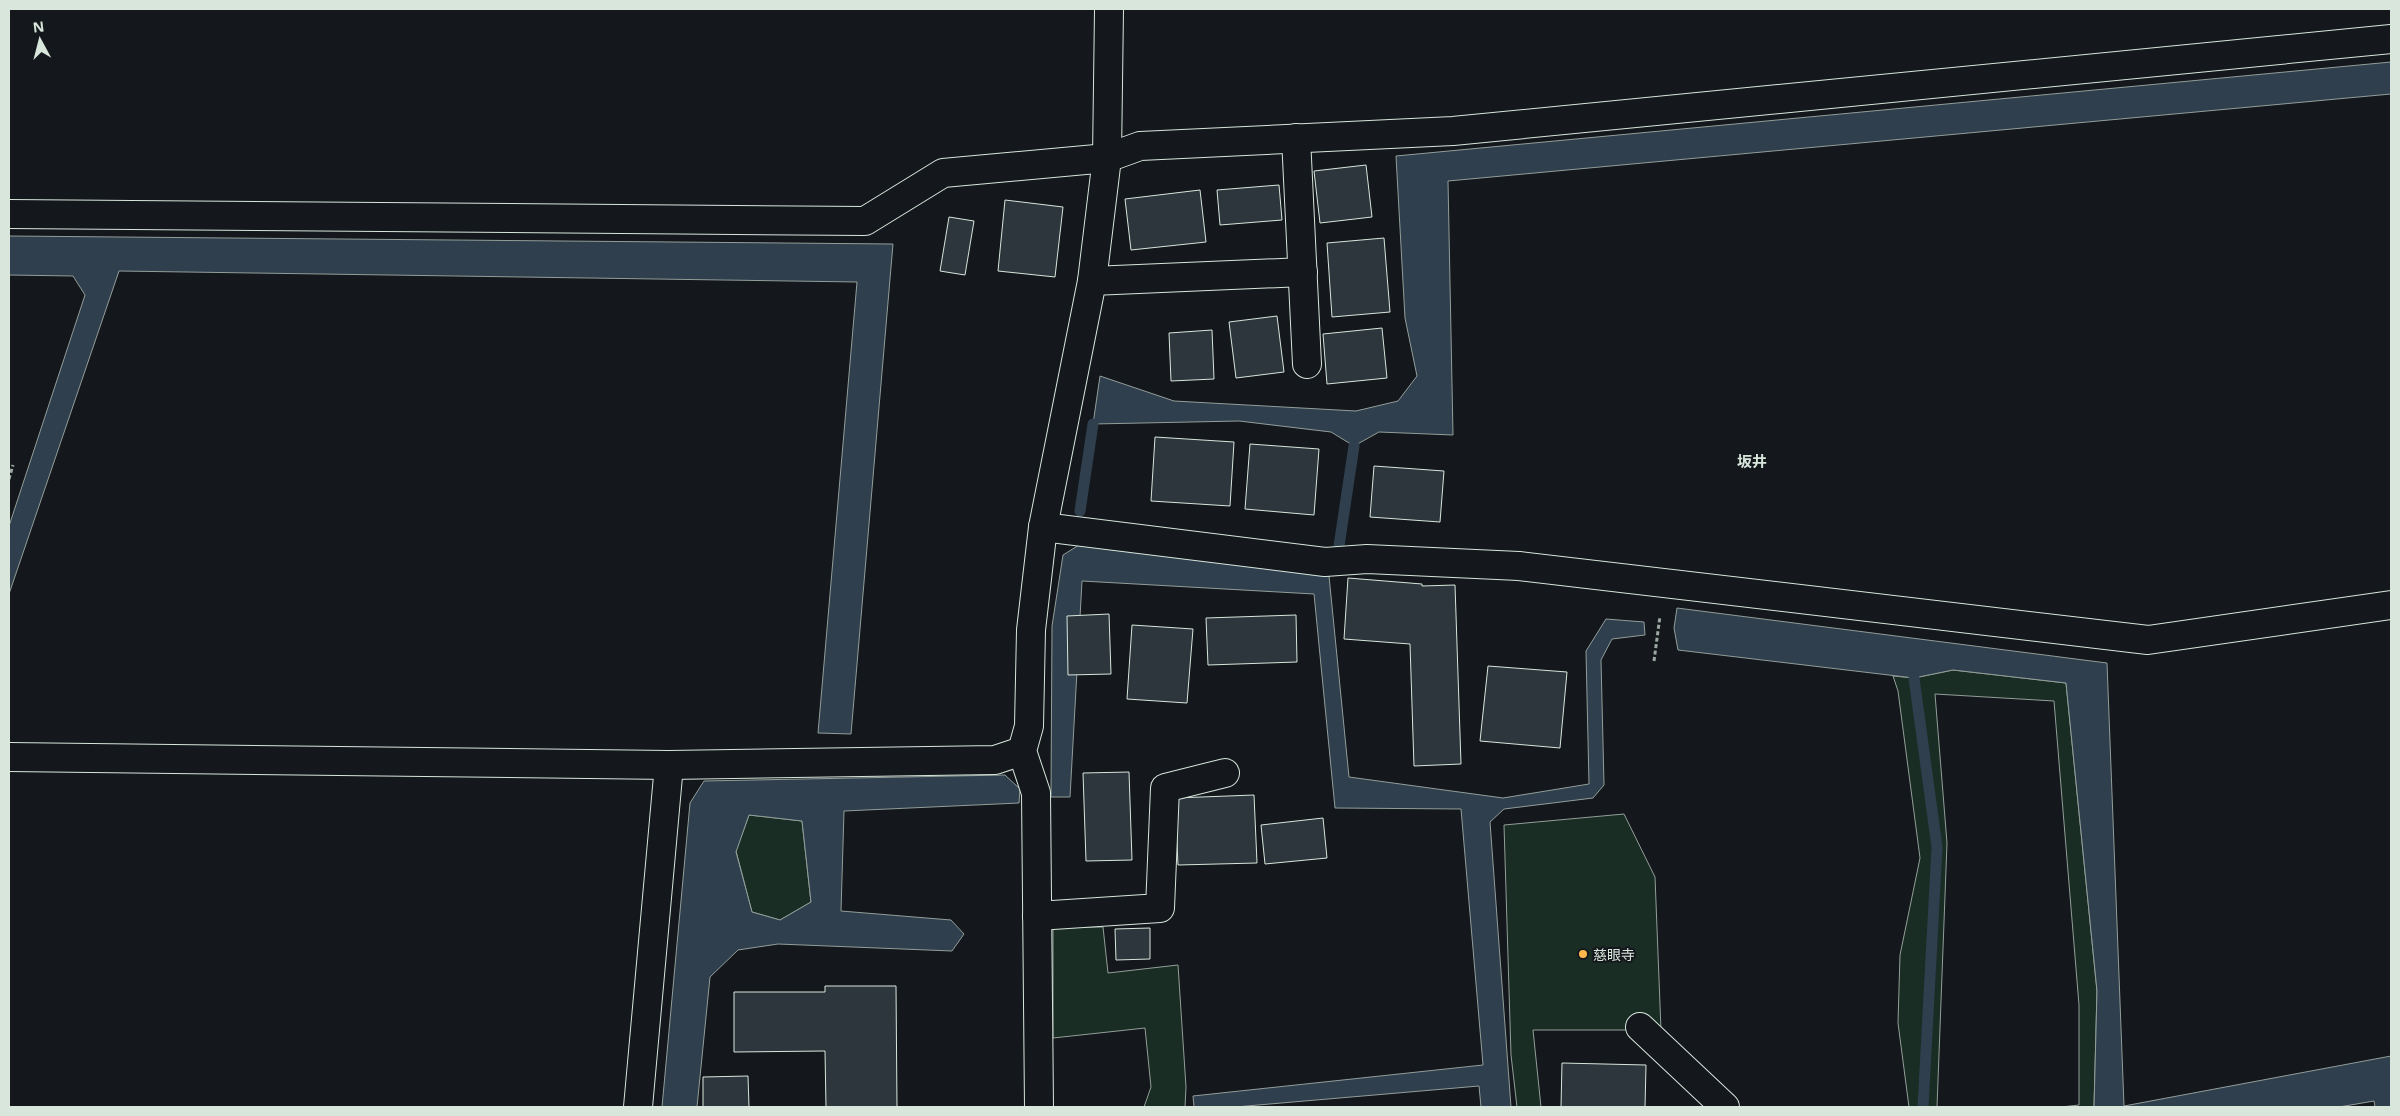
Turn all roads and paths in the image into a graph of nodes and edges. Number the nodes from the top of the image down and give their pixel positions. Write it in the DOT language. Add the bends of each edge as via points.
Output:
graph roads {
  1 [pos="1109,9"];
  2 [pos="2391,39"];
  3 [pos="1296,138"];
  4 [pos="1107,158"];
  5 [pos="9,214"];
  6 [pos="1303,272"];
  7 [pos="1092,281"];
  8 [pos="1307,364"];
  9 [pos="14,465"];
  10 [pos="9,479"];
  11 [pos="1043,527"];
  12 [pos="1665,583"];
  13 [pos="2391,606"];
  14 [pos="1654,661"];
  15 [pos="1022,751"];
  16 [pos="9,757"];
  17 [pos="669,765"];
  18 [pos="1225,773"];
  19 [pos="1037,916"];
  20 [pos="1640,1027"];
  21 [pos="638,1107"];
  22 [pos="1039,1107"];
  23 [pos="1724,1107"];
  1 -- 4 [label="street"];
  2 -- 3 [label="street" via="1453,131"];
  3 -- 4 [label="street" via="1140,146"];
  3 -- 6 [label="street"];
  4 -- 5 [label="street" via="944,173 865,221"];
  4 -- 7 [label="street"];
  6 -- 7 [label="street"];
  6 -- 8 [label="street"];
  7 -- 11 [label="street"];
  9 -- 10 [label="path"];
  11 -- 12 [label="street" via="1325,562 1367,559 1519,566"];
  11 -- 15 [label="street" via="1031,630 1029,726"];
  12 -- 13 [label="street" via="2148,640"];
  12 -- 14 [label="path"];
  15 -- 17 [label="street" via="995,760"];
  15 -- 19 [label="street" via="1036,793"];
  16 -- 17 [label="street"];
  17 -- 21 [label="street"];
  18 -- 19 [label="street" via="1165,788 1160,908"];
  19 -- 22 [label="street"];
  20 -- 23 [label="street"];
}
